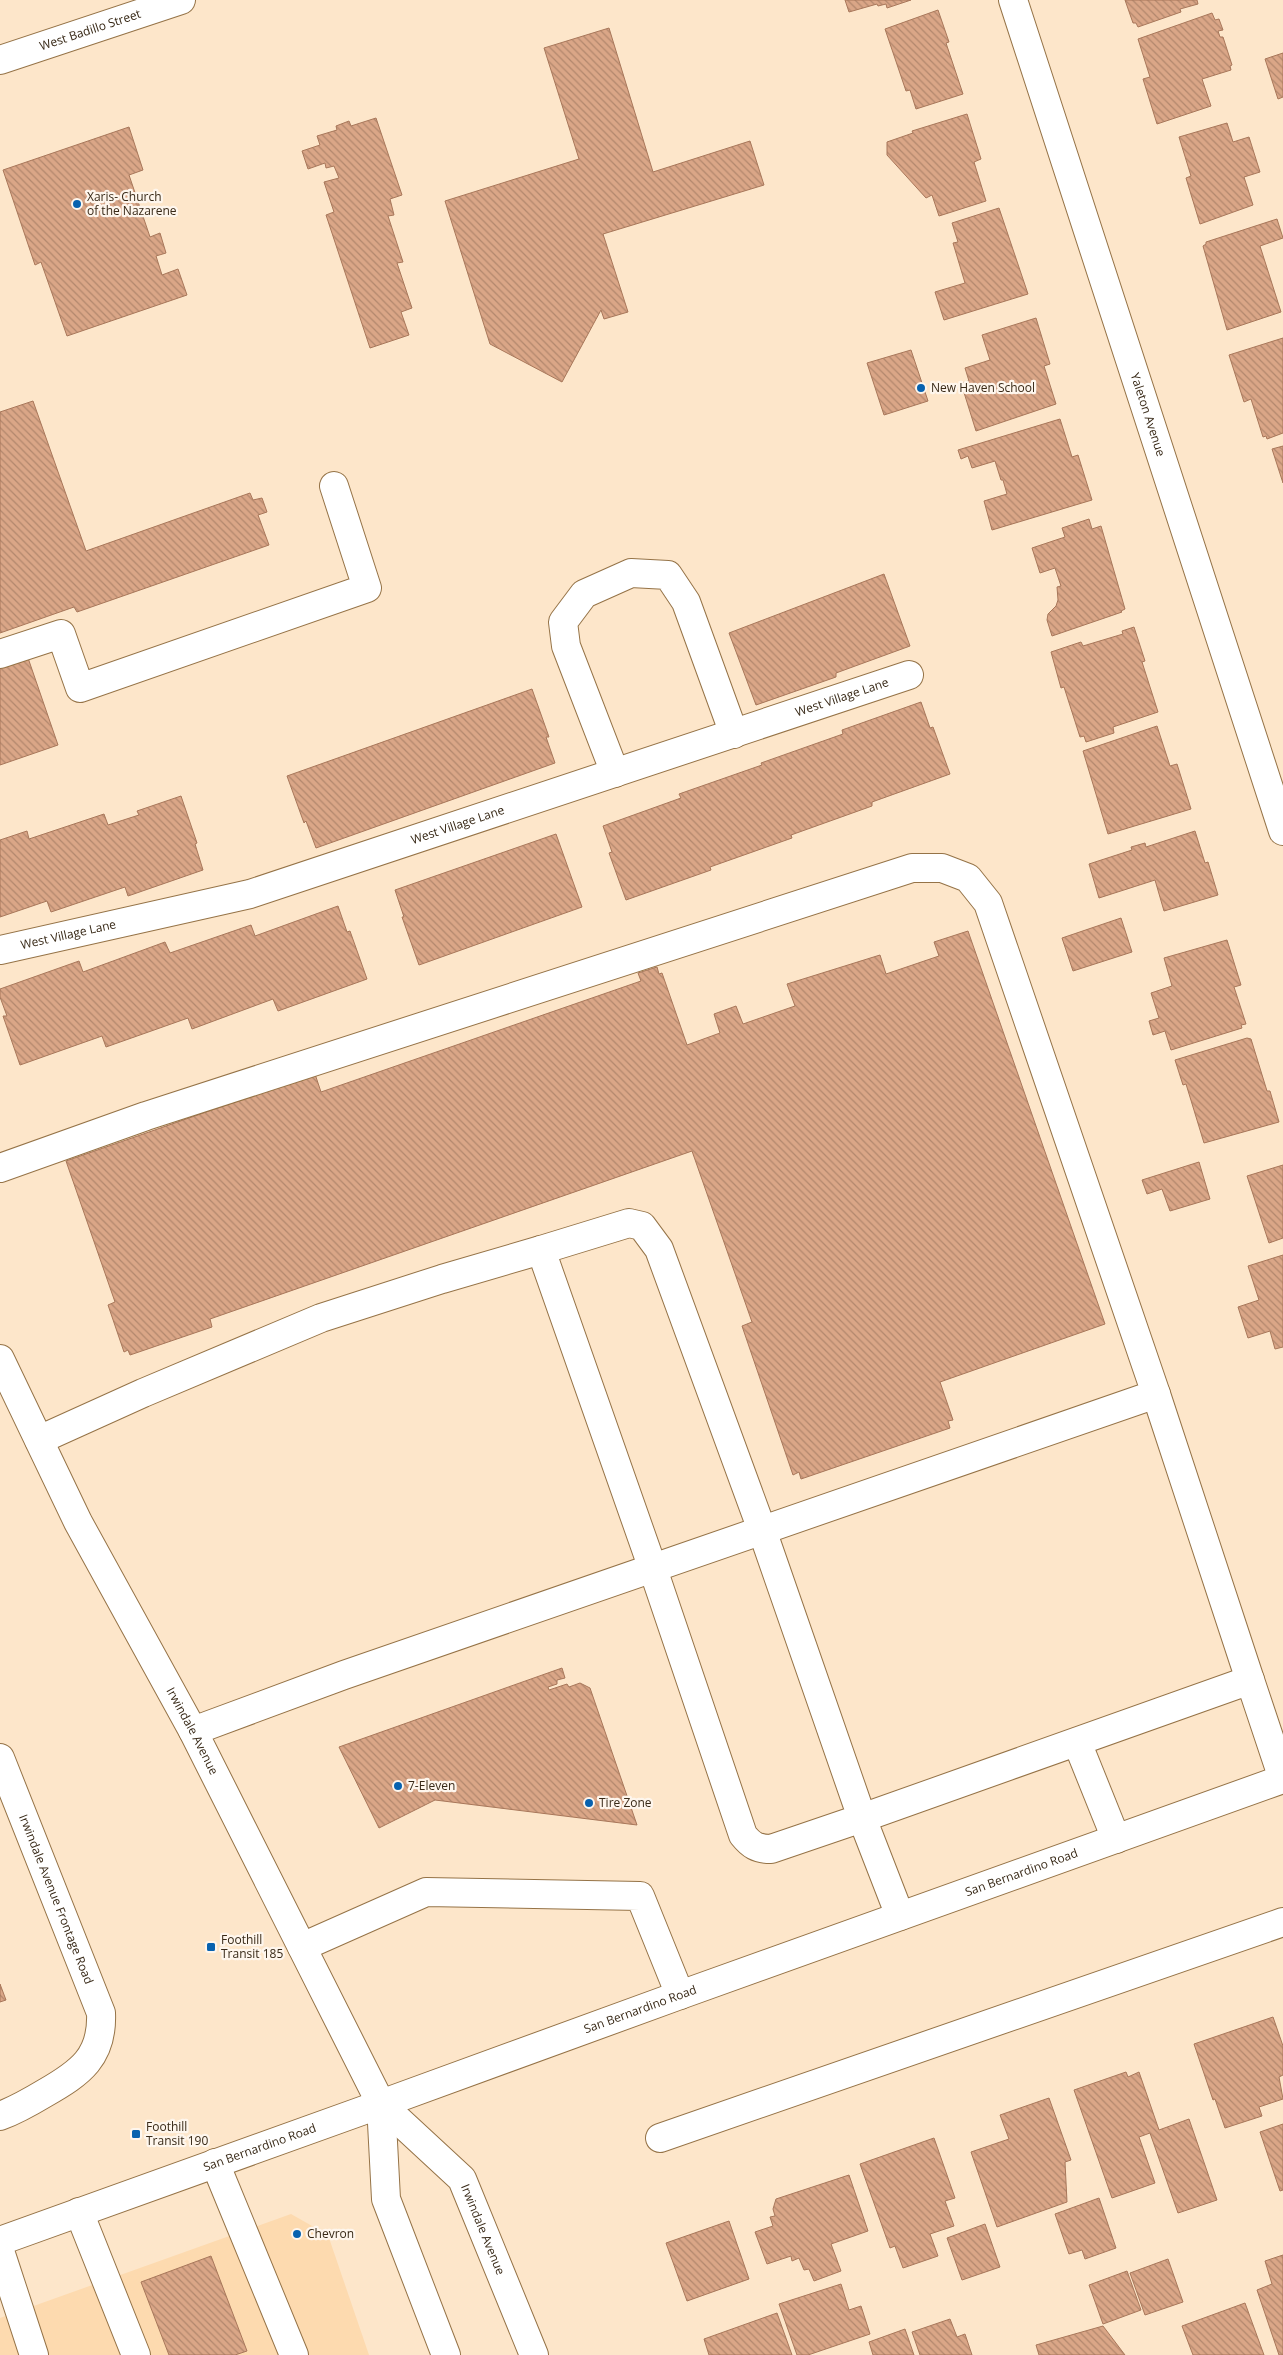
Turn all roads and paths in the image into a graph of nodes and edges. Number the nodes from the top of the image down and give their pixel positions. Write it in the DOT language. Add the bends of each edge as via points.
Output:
graph roads {
  1 [pos="181,0"];
  2 [pos="1013,0"];
  3 [pos="0,60"];
  4 [pos="334,486"];
  5 [pos="0,654"];
  6 [pos="909,676"];
  7 [pos="734,734"];
  8 [pos="615,773"];
  9 [pos="1283,831"];
  10 [pos="0,950"];
  11 [pos="0,1168"];
  12 [pos="541,1250"];
  13 [pos="0,1358"];
  14 [pos="1156,1394"];
  15 [pos="39,1440"];
  16 [pos="762,1530"];
  17 [pos="653,1569"];
  18 [pos="1250,1680"];
  19 [pos="194,1731"];
  20 [pos="1077,1742"];
  21 [pos="0,1758"];
  22 [pos="1283,1779"];
  23 [pos="862,1818"];
  24 [pos="1116,1840"];
  25 [pos="900,1916"];
  26 [pos="1283,1922"];
  27 [pos="302,1947"];
  28 [pos="680,1995"];
  29 [pos="381,2104"];
  30 [pos="0,2116"];
  31 [pos="660,2138"];
  32 [pos="215,2163"];
  33 [pos="79,2212"];
  34 [pos="0,2241"];
  35 [pos="0,2251"];
  36 [pos="34,2355"];
  37 [pos="136,2355"];
  38 [pos="294,2355"];
  39 [pos="446,2355"];
  40 [pos="534,2355"];
  1 -- 3 [label="street, West Badillo Street"];
  2 -- 9 [label="street, Yaleton Avenue"];
  4 -- 5 [label="street" via="367,588 80,688 61,634"];
  6 -- 7 [label="street, West Village Lane"];
  7 -- 8 [label="street, West Village Lane"];
  7 -- 8 [label="street" via="686,602 668,575 630,574 584,594 564,622 566,646"];
  8 -- 10 [label="street, West Village Lane" via="250,894"];
  11 -- 14 [label="street" via="155,1113 912,868 942,868 968,878 988,903"];
  12 -- 15 [label="street" via="321,1318"];
  12 -- 16 [label="street" via="630,1223 642,1226 651,1236 659,1249"];
  12 -- 17 [label="street"];
  13 -- 15 [label="street, Irwindale Avenue"];
  14 -- 16 [label="street"];
  14 -- 18 [label="street"];
  15 -- 19 [label="street, Irwindale Avenue" via="78,1522"];
  16 -- 17 [label="street"];
  16 -- 23 [label="street"];
  17 -- 19 [label="street" via="288,1695"];
  17 -- 23 [label="street" via="743,1835 750,1844 770,1850"];
  18 -- 20 [label="street"];
  18 -- 22 [label="street"];
  19 -- 27 [label="street, Irwindale Avenue"];
  20 -- 23 [label="street"];
  20 -- 24 [label="street"];
  21 -- 30 [label="street, Irwindale Avenue Frontage Road" via="101,2013 102,2027 99,2043 90,2060 74,2077 17,2110"];
  22 -- 24 [label="street, San Bernardino Road"];
  23 -- 25 [label="street"];
  24 -- 25 [label="street, San Bernardino Road"];
  25 -- 28 [label="street, San Bernardino Road"];
  26 -- 31 [label="street"];
  27 -- 28 [label="street" via="426,1892 640,1896"];
  27 -- 29 [label="street, Irwindale Avenue"];
  28 -- 29 [label="street, San Bernardino Road"];
  29 -- 32 [label="street, San Bernardino Road"];
  29 -- 39 [label="street, Irwindale Avenue" via="386,2199"];
  29 -- 40 [label="street, Irwindale Avenue" via="462,2179"];
  32 -- 33 [label="street, San Bernardino Road"];
  32 -- 38 [label="street"];
  33 -- 34 [label="street, San Bernardino Road"];
  33 -- 37 [label="street"];
  35 -- 36 [label="street"];
}
